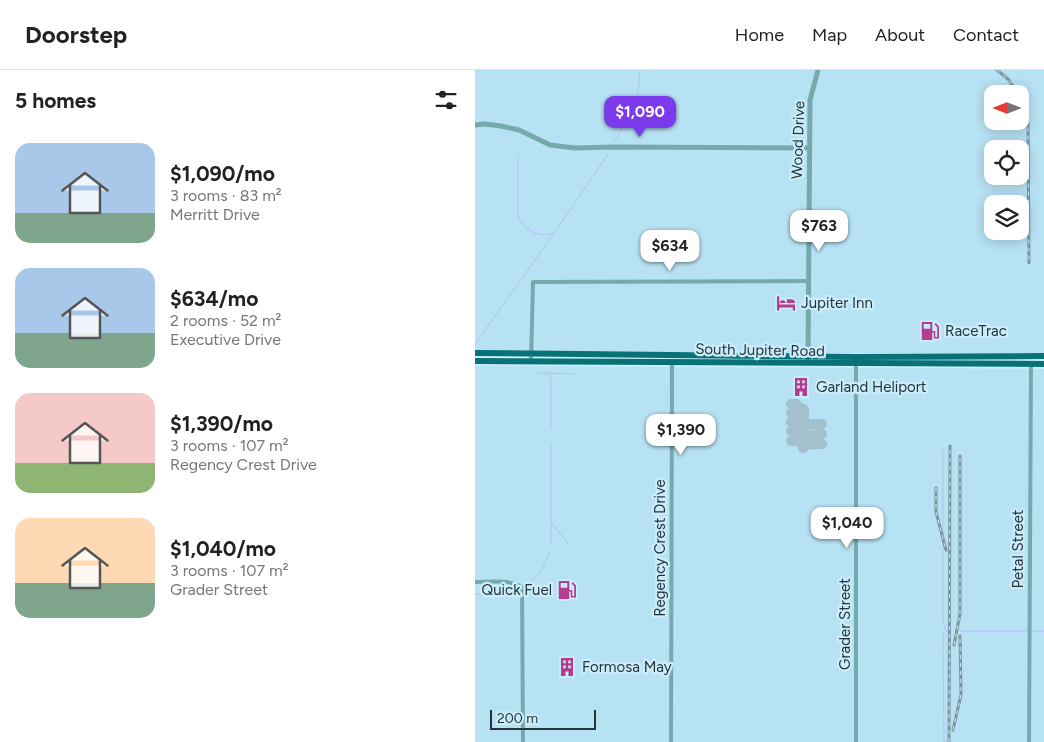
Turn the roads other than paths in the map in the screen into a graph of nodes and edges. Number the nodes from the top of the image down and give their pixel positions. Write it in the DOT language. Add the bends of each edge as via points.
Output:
graph roads {
  1 [pos="818,70"];
  2 [pos="475,125"];
  3 [pos="809,148"];
  4 [pos="809,282"];
  5 [pos="475,353"];
  6 [pos="531,354"];
  7 [pos="585,354"];
  8 [pos="856,356"];
  9 [pos="1031,356"];
  10 [pos="1044,356"];
  11 [pos="672,358"];
  12 [pos="808,358"];
  13 [pos="475,361"];
  14 [pos="531,362"];
  15 [pos="585,362"];
  16 [pos="856,364"];
  17 [pos="1031,364"];
  18 [pos="1044,364"];
  19 [pos="475,582"];
  20 [pos="523,742"];
  21 [pos="671,742"];
  22 [pos="856,742"];
  23 [pos="1029,742"];
  1 -- 3 [label="street, Wood Drive" via="810,100"];
  2 -- 3 [label="street" via="513,129 550,145 575,148"];
  3 -- 4 [label="street, Wood Drive"];
  4 -- 6 [label="street" via="533,282"];
  4 -- 12 [label="street, Wood Drive"];
  5 -- 6 [label="main road, South Jupiter Road"];
  6 -- 7 [label="main road, South Jupiter Road"];
  6 -- 14 [label="street"];
  7 -- 11 [label="main road, South Jupiter Road"];
  7 -- 15 [label="main road"];
  8 -- 9 [label="main road, South Jupiter Road"];
  8 -- 12 [label="main road, South Jupiter Road"];
  8 -- 16 [label="street, Grader Street"];
  9 -- 10 [label="main road, South Jupiter Road"];
  9 -- 17 [label="street, Petal Street"];
  11 -- 12 [label="main road, South Jupiter Road"];
  11 -- 15 [label="main road, South Jupiter Road"];
  11 -- 21 [label="street, Regency Crest Drive"];
  12 -- 16 [label="main road, South Jupiter Road"];
  13 -- 14 [label="main road, South Jupiter Road"];
  14 -- 15 [label="main road, South Jupiter Road"];
  16 -- 17 [label="main road, South Jupiter Road"];
  16 -- 22 [label="street, Grader Street"];
  17 -- 18 [label="main road, South Jupiter Road"];
  17 -- 23 [label="street, Petal Street"];
  19 -- 20 [label="street" via="504,582 522,587"];
}
